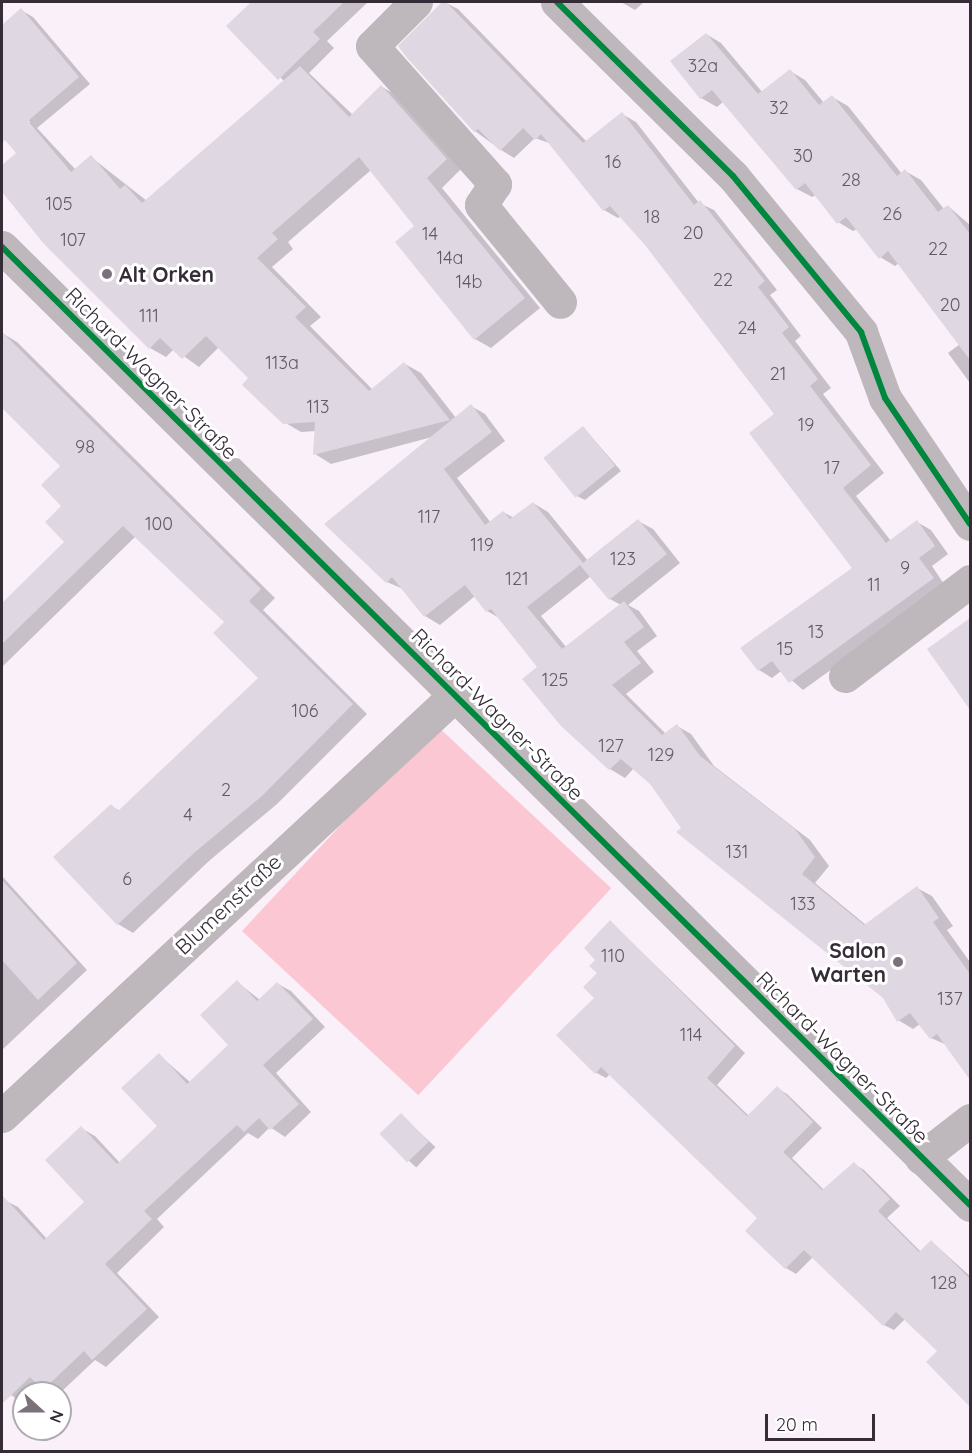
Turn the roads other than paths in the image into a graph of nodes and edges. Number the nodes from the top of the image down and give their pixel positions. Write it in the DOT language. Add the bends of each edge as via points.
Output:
graph roads {
  1 [pos="416,2"];
  2 [pos="558,2"];
  3 [pos="2,247"];
  4 [pos="560,302"];
  5 [pos="970,524"];
  6 [pos="970,581"];
  7 [pos="845,676"];
  8 [pos="456,694"];
  9 [pos="2,1116"];
  10 [pos="970,1120"];
  11 [pos="921,1158"];
  12 [pos="970,1205"];
  1 -- 4 [label="street" via="372,46 495,184 481,205"];
  2 -- 5 [label="street" via="733,176 861,332 885,398"];
  3 -- 8 [label="street, Richard-Wagner-Straße"];
  6 -- 7 [label="street"];
  8 -- 9 [label="street, Blumenstraße"];
  8 -- 11 [label="street, Richard-Wagner-Straße"];
  10 -- 11 [label="street"];
  11 -- 12 [label="street, Richard-Wagner-Straße"];
}
